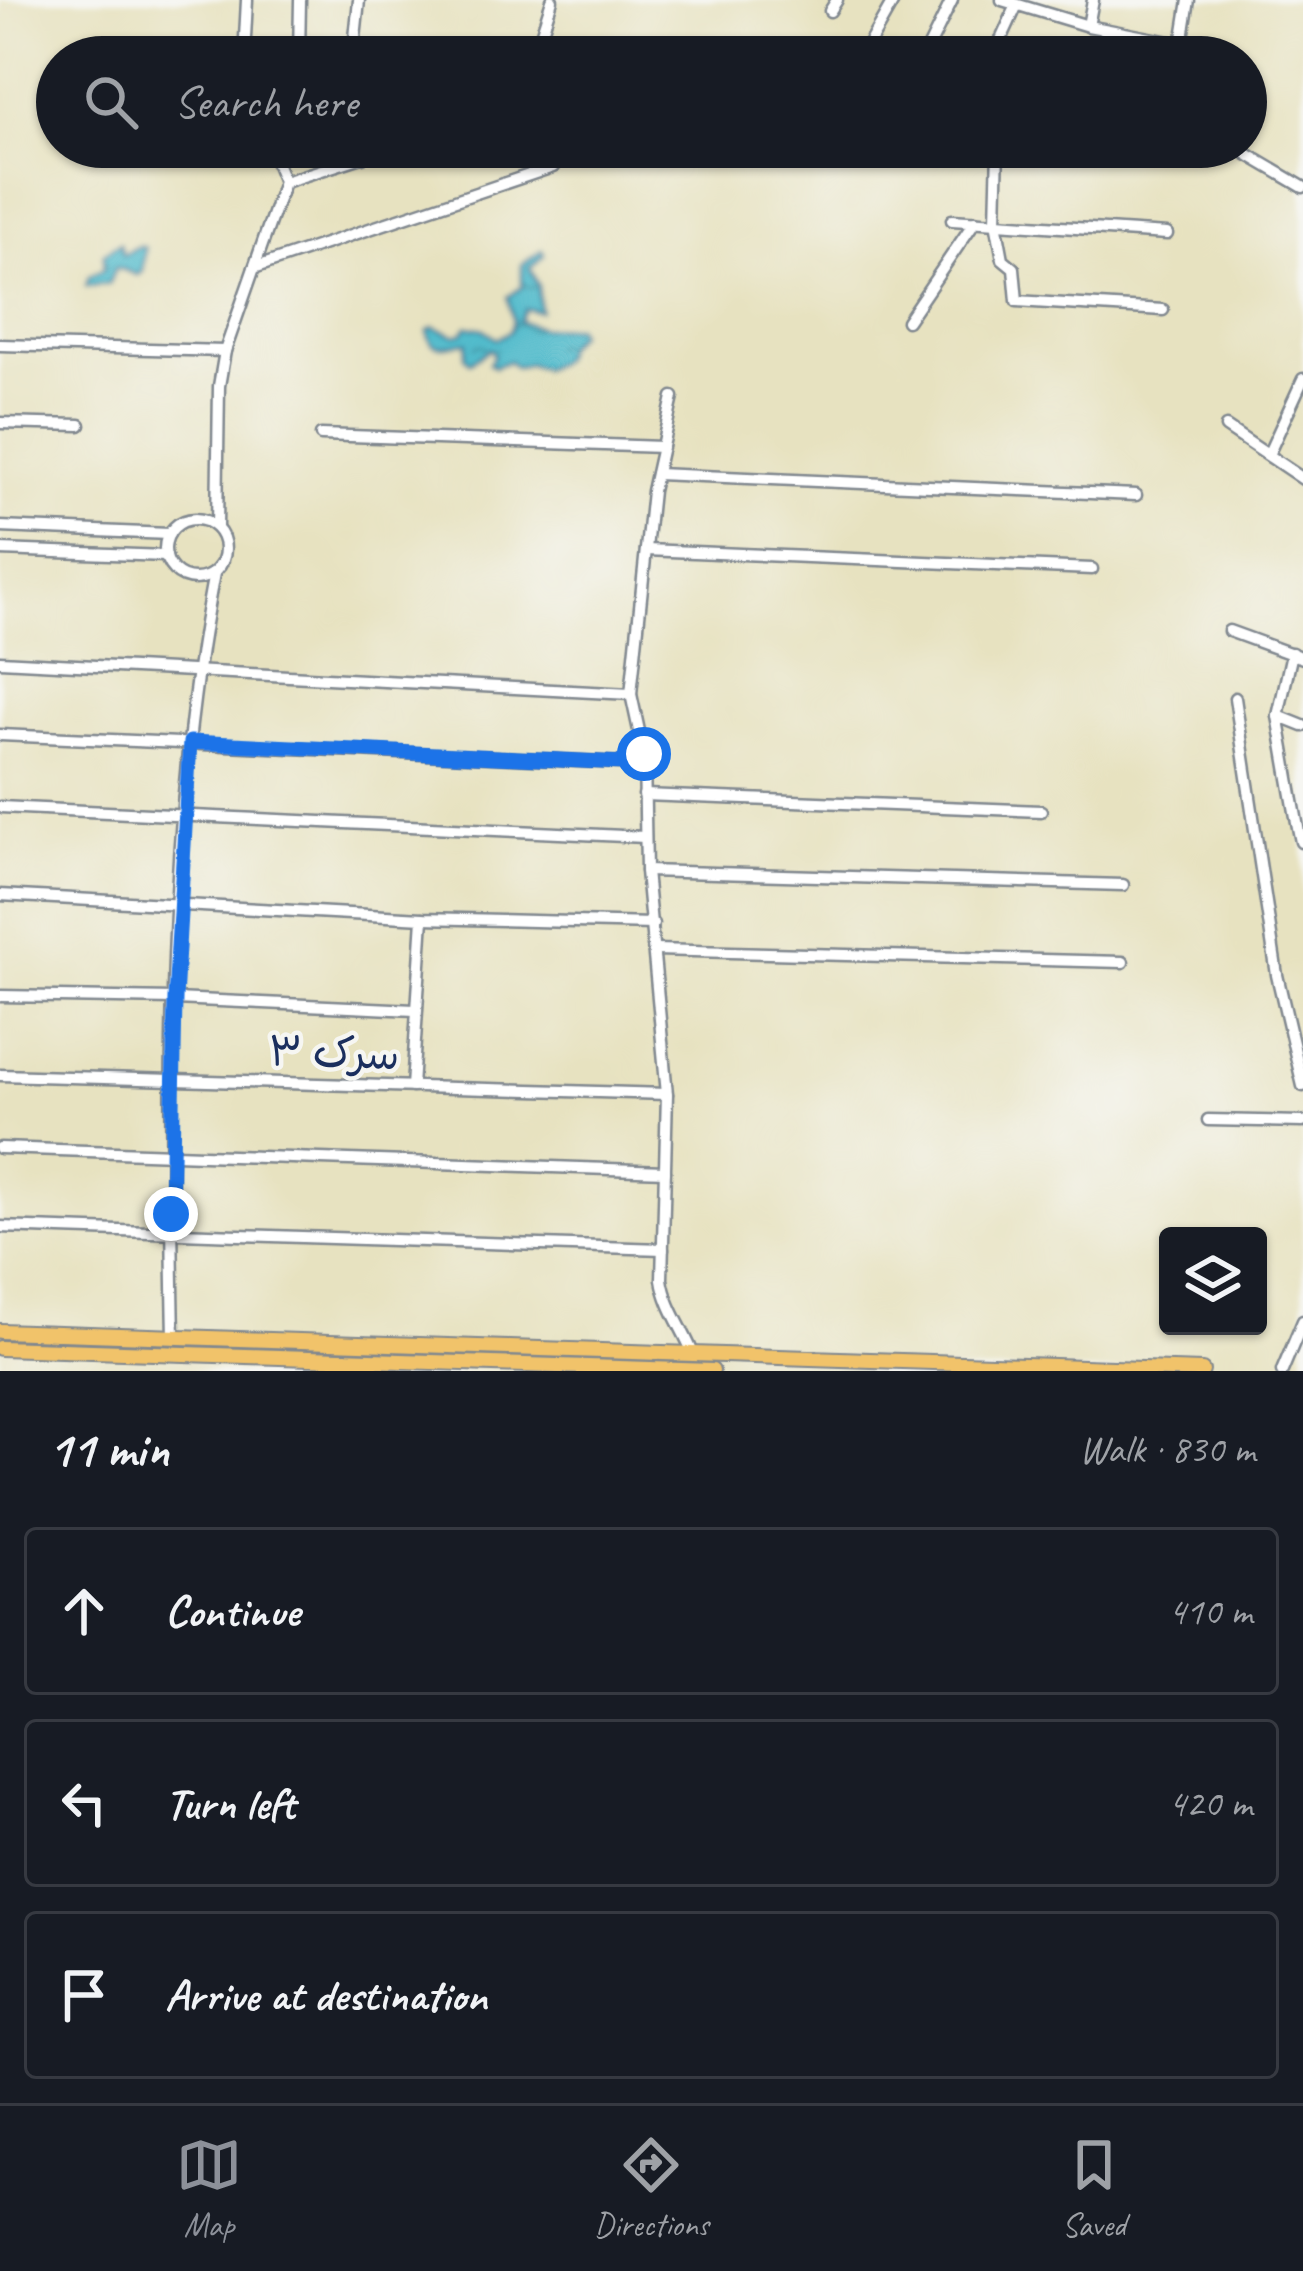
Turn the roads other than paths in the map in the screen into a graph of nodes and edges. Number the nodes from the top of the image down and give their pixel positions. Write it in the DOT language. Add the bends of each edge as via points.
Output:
graph roads {
  1 [pos="248,0"];
  2 [pos="300,0"];
  3 [pos="359,0"];
  4 [pos="553,0"];
  5 [pos="894,0"];
  6 [pos="952,0"];
  7 [pos="1002,0"];
  8 [pos="1094,0"];
  9 [pos="1189,0"];
  10 [pos="1017,5"];
  11 [pos="1088,26"];
  12 [pos="245,36"];
  13 [pos="299,36"];
  14 [pos="355,36"];
  15 [pos="541,36"];
  16 [pos="873,36"];
  17 [pos="934,36"];
  18 [pos="1003,36"];
  19 [pos="1140,36"];
  20 [pos="1183,36"];
  21 [pos="1267,166"];
  22 [pos="278,168"];
  23 [pos="328,168"];
  24 [pos="550,168"];
  25 [pos="1000,168"];
  26 [pos="284,182"];
  27 [pos="1303,187"];
  28 [pos="952,220"];
  29 [pos="976,221"];
  30 [pos="996,222"];
  31 [pos="1168,234"];
  32 [pos="254,268"];
  33 [pos="1162,310"];
  34 [pos="907,321"];
  35 [pos="0,345"];
  36 [pos="225,351"];
  37 [pos="1303,379"];
  38 [pos="673,397"];
  39 [pos="0,422"];
  40 [pos="80,425"];
  41 [pos="1226,427"];
  42 [pos="321,434"];
  43 [pos="662,447"];
  44 [pos="1268,455"];
  45 [pos="656,474"];
  46 [pos="1303,479"];
  47 [pos="1136,496"];
  48 [pos="0,527"];
  49 [pos="218,529"];
  50 [pos="169,534"];
  51 [pos="0,550"];
  52 [pos="646,550"];
  53 [pos="166,556"];
  54 [pos="1092,569"];
  55 [pos="214,573"];
  56 [pos="1229,631"];
  57 [pos="1298,656"];
  58 [pos="0,661"];
  59 [pos="196,669"];
  60 [pos="632,694"];
  61 [pos="1235,698"];
  62 [pos="1278,716"];
  63 [pos="1303,726"];
  64 [pos="0,735"];
  65 [pos="190,742"];
  66 [pos="644,764"];
  67 [pos="644,795"];
  68 [pos="0,807"];
  69 [pos="1041,811"];
  70 [pos="184,814"];
  71 [pos="645,837"];
  72 [pos="1300,842"];
  73 [pos="646,871"];
  74 [pos="1123,885"];
  75 [pos="0,895"];
  76 [pos="179,902"];
  77 [pos="423,918"];
  78 [pos="653,924"];
  79 [pos="655,950"];
  80 [pos="1123,962"];
  81 [pos="0,996"];
  82 [pos="175,999"];
  83 [pos="415,1010"];
  84 [pos="0,1076"];
  85 [pos="172,1079"];
  86 [pos="1303,1086"];
  87 [pos="412,1088"];
  88 [pos="667,1094"];
  89 [pos="1208,1120"];
  90 [pos="1303,1122"];
  91 [pos="0,1148"];
  92 [pos="172,1154"];
  93 [pos="665,1171"];
  94 [pos="0,1227"];
  95 [pos="171,1231"];
  96 [pos="663,1249"];
  97 [pos="1303,1321"];
  98 [pos="0,1331"];
  99 [pos="174,1338"];
  100 [pos="0,1348"];
  101 [pos="696,1363"];
  102 [pos="677,1370"];
  103 [pos="712,1371"];
  104 [pos="1202,1371"];
  105 [pos="1282,1371"];
  1 -- 12 [label="street"];
  2 -- 13 [label="street"];
  3 -- 14 [label="street"];
  4 -- 15 [label="street"];
  5 -- 16 [label="street"];
  6 -- 17 [label="street"];
  7 -- 10 [label="street"];
  8 -- 11 [label="street"];
  9 -- 20 [label="street"];
  10 -- 11 [label="street"];
  10 -- 18 [label="street"];
  11 -- 19 [label="street"];
  21 -- 27 [label="street"];
  22 -- 26 [label="street"];
  23 -- 26 [label="street"];
  24 -- 32 [label="street"];
  25 -- 30 [label="street"];
  26 -- 32 [label="street"];
  28 -- 29 [label="street"];
  29 -- 30 [label="street"];
  29 -- 34 [label="street"];
  30 -- 31 [label="street"];
  30 -- 33 [label="street" via="1020,302"];
  32 -- 36 [label="street"];
  35 -- 36 [label="street"];
  36 -- 49 [label="street"];
  37 -- 44 [label="street"];
  38 -- 43 [label="street"];
  39 -- 40 [label="street"];
  41 -- 44 [label="street"];
  42 -- 43 [label="street"];
  43 -- 45 [label="street"];
  44 -- 46 [label="street"];
  45 -- 47 [label="street"];
  45 -- 52 [label="street"];
  48 -- 50 [label="street"];
  49 -- 50 [label="street" via="192,518"];
  49 -- 55 [label="street" via="224,558"];
  50 -- 53 [label="street"];
  51 -- 53 [label="street"];
  52 -- 54 [label="street"];
  52 -- 60 [label="street"];
  53 -- 55 [label="street" via="185,577"];
  55 -- 59 [label="street"];
  56 -- 57 [label="street"];
  57 -- 62 [label="street"];
  58 -- 59 [label="street"];
  59 -- 60 [label="street"];
  59 -- 65 [label="street"];
  60 -- 66 [label="street"];
  61 -- 86 [label="street" via="1277,974"];
  62 -- 63 [label="street"];
  62 -- 72 [label="street"];
  64 -- 65 [label="street"];
  65 -- 66 [label="street"];
  65 -- 70 [label="street"];
  66 -- 67 [label="street"];
  67 -- 69 [label="street"];
  67 -- 71 [label="street"];
  68 -- 70 [label="street"];
  70 -- 71 [label="street"];
  70 -- 76 [label="street"];
  71 -- 73 [label="street"];
  73 -- 74 [label="street"];
  73 -- 78 [label="street"];
  75 -- 76 [label="street"];
  76 -- 77 [label="street"];
  76 -- 82 [label="street"];
  77 -- 78 [label="street"];
  77 -- 83 [label="street"];
  78 -- 79 [label="street"];
  79 -- 80 [label="street"];
  79 -- 88 [label="street"];
  81 -- 82 [label="street"];
  82 -- 83 [label="street"];
  82 -- 85 [label="street"];
  83 -- 87 [label="street"];
  84 -- 85 [label="street, سرک ۳"];
  85 -- 87 [label="street, سرک ۳"];
  85 -- 92 [label="street"];
  87 -- 88 [label="street, سرک ۳"];
  88 -- 93 [label="street"];
  89 -- 90 [label="street"];
  91 -- 92 [label="street"];
  92 -- 93 [label="street"];
  92 -- 95 [label="street"];
  93 -- 96 [label="street"];
  94 -- 95 [label="street"];
  95 -- 96 [label="street"];
  95 -- 99 [label="street"];
  96 -- 101 [label="street" via="664,1295"];
  97 -- 105 [label="street"];
  98 -- 99 [label="main road"];
  99 -- 101 [label="main road"];
  100 -- 102 [label="main road"];
  101 -- 102 [label="main road"];
  101 -- 103 [label="main road"];
  101 -- 104 [label="main road"];
}
